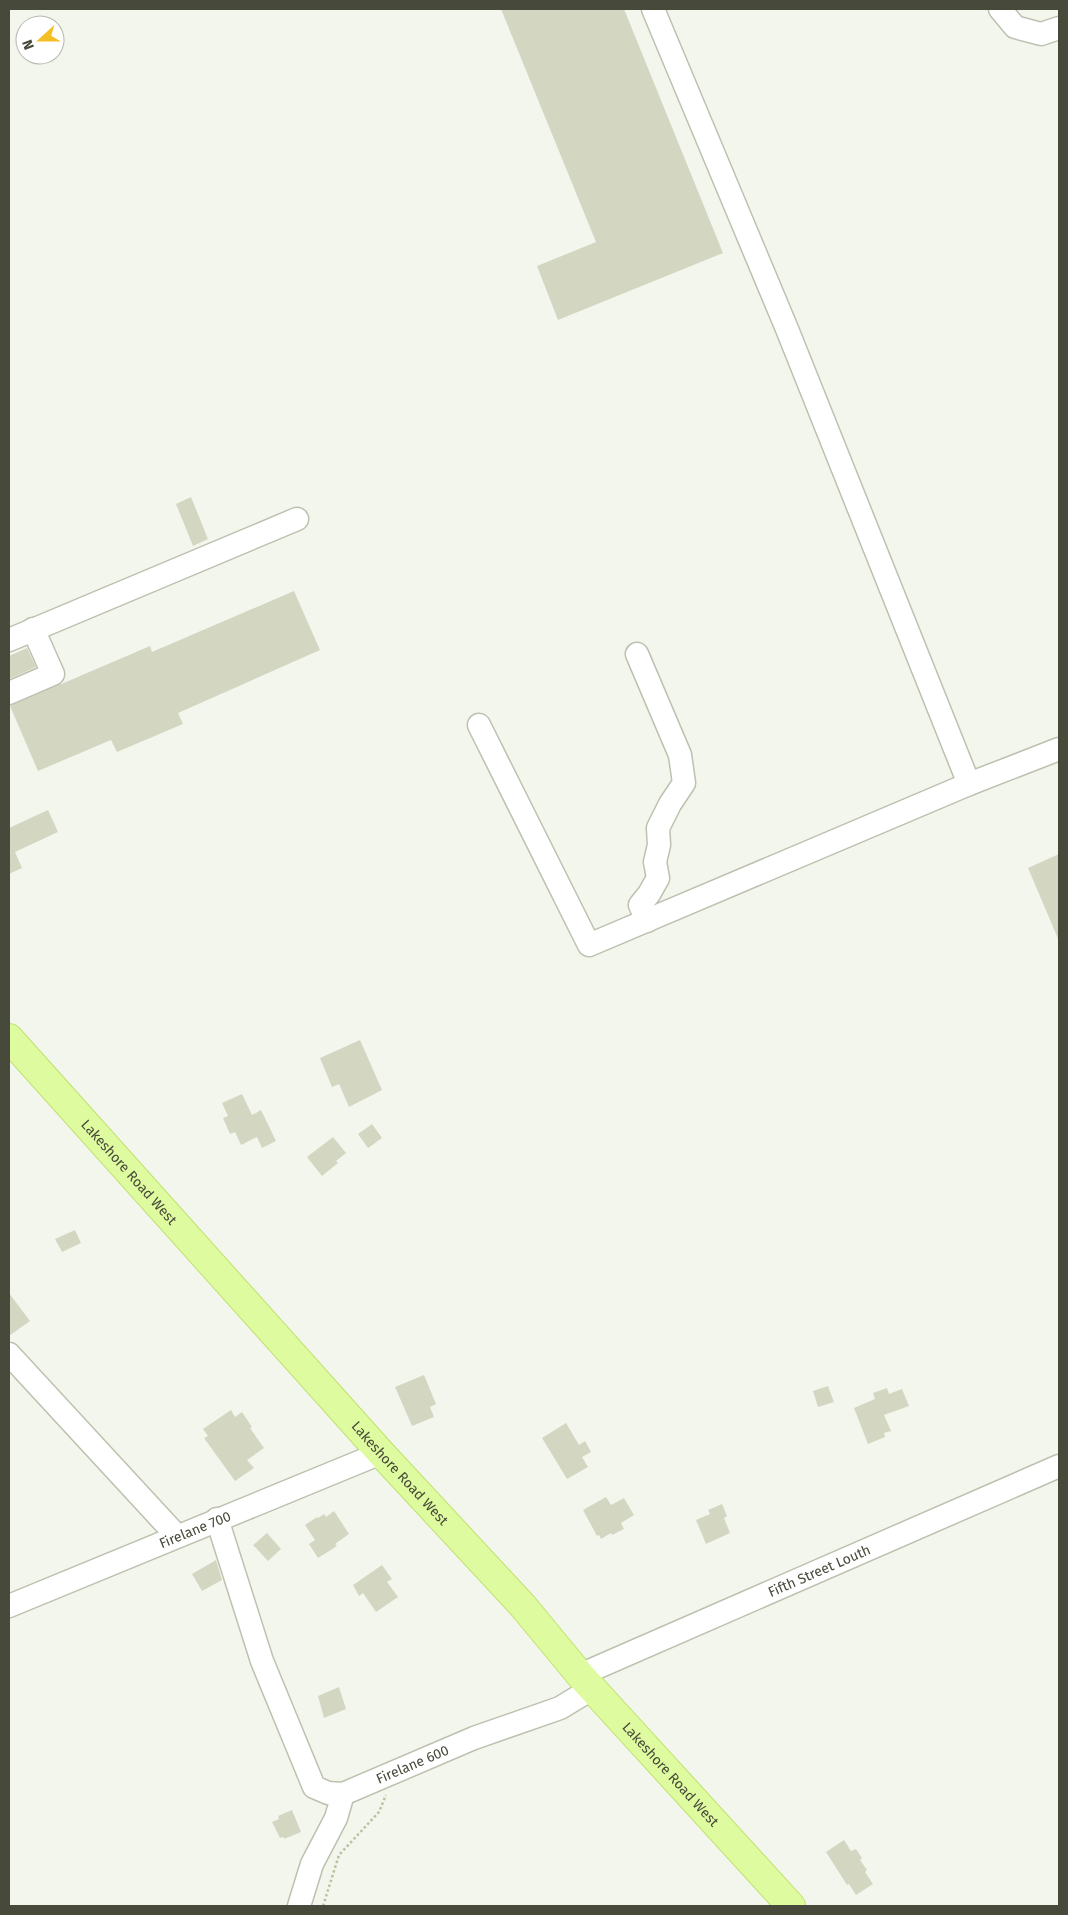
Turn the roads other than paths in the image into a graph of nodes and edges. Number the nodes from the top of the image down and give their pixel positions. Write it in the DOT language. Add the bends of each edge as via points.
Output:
graph roads {
  1 [pos="653,9"];
  2 [pos="1000,9"];
  3 [pos="1059,28"];
  4 [pos="297,519"];
  5 [pos="33,629"];
  6 [pos="9,640"];
  7 [pos="637,654"];
  8 [pos="9,693"];
  9 [pos="479,725"];
  10 [pos="1059,749"];
  11 [pos="968,784"];
  12 [pos="647,921"];
  13 [pos="9,1038"];
  14 [pos="9,1354"];
  15 [pos="381,1453"];
  16 [pos="1059,1466"];
  17 [pos="217,1519"];
  18 [pos="177,1536"];
  19 [pos="9,1606"];
  20 [pos="586,1681"];
  21 [pos="343,1794"];
  22 [pos="299,1906"];
  23 [pos="791,1906"];
  1 -- 11 [label="street" via="787,329"];
  2 -- 3 [label="street" via="1015,27 1041,34"];
  4 -- 5 [label="street"];
  5 -- 6 [label="street"];
  5 -- 8 [label="street" via="53,674"];
  7 -- 12 [label="street" via="680,755 684,783 658,828 655,862 658,878 640,905"];
  9 -- 12 [label="street" via="589,946"];
  10 -- 11 [label="street"];
  11 -- 12 [label="street"];
  13 -- 15 [label="main road, Lakeshore Road West"];
  14 -- 18 [label="street"];
  15 -- 17 [label="street, Firelane 700"];
  15 -- 20 [label="main road, Lakeshore Road West" via="523,1606"];
  16 -- 20 [label="street, Fifth Street Louth"];
  17 -- 18 [label="street, Firelane 700"];
  17 -- 21 [label="street" via="262,1662 314,1787 328,1793"];
  18 -- 19 [label="street, Firelane 700"];
  20 -- 21 [label="street, Firelane 600" via="560,1708 474,1738"];
  20 -- 23 [label="main road, Lakeshore Road West"];
  21 -- 22 [label="street" via="336,1818 312,1864"];
}
